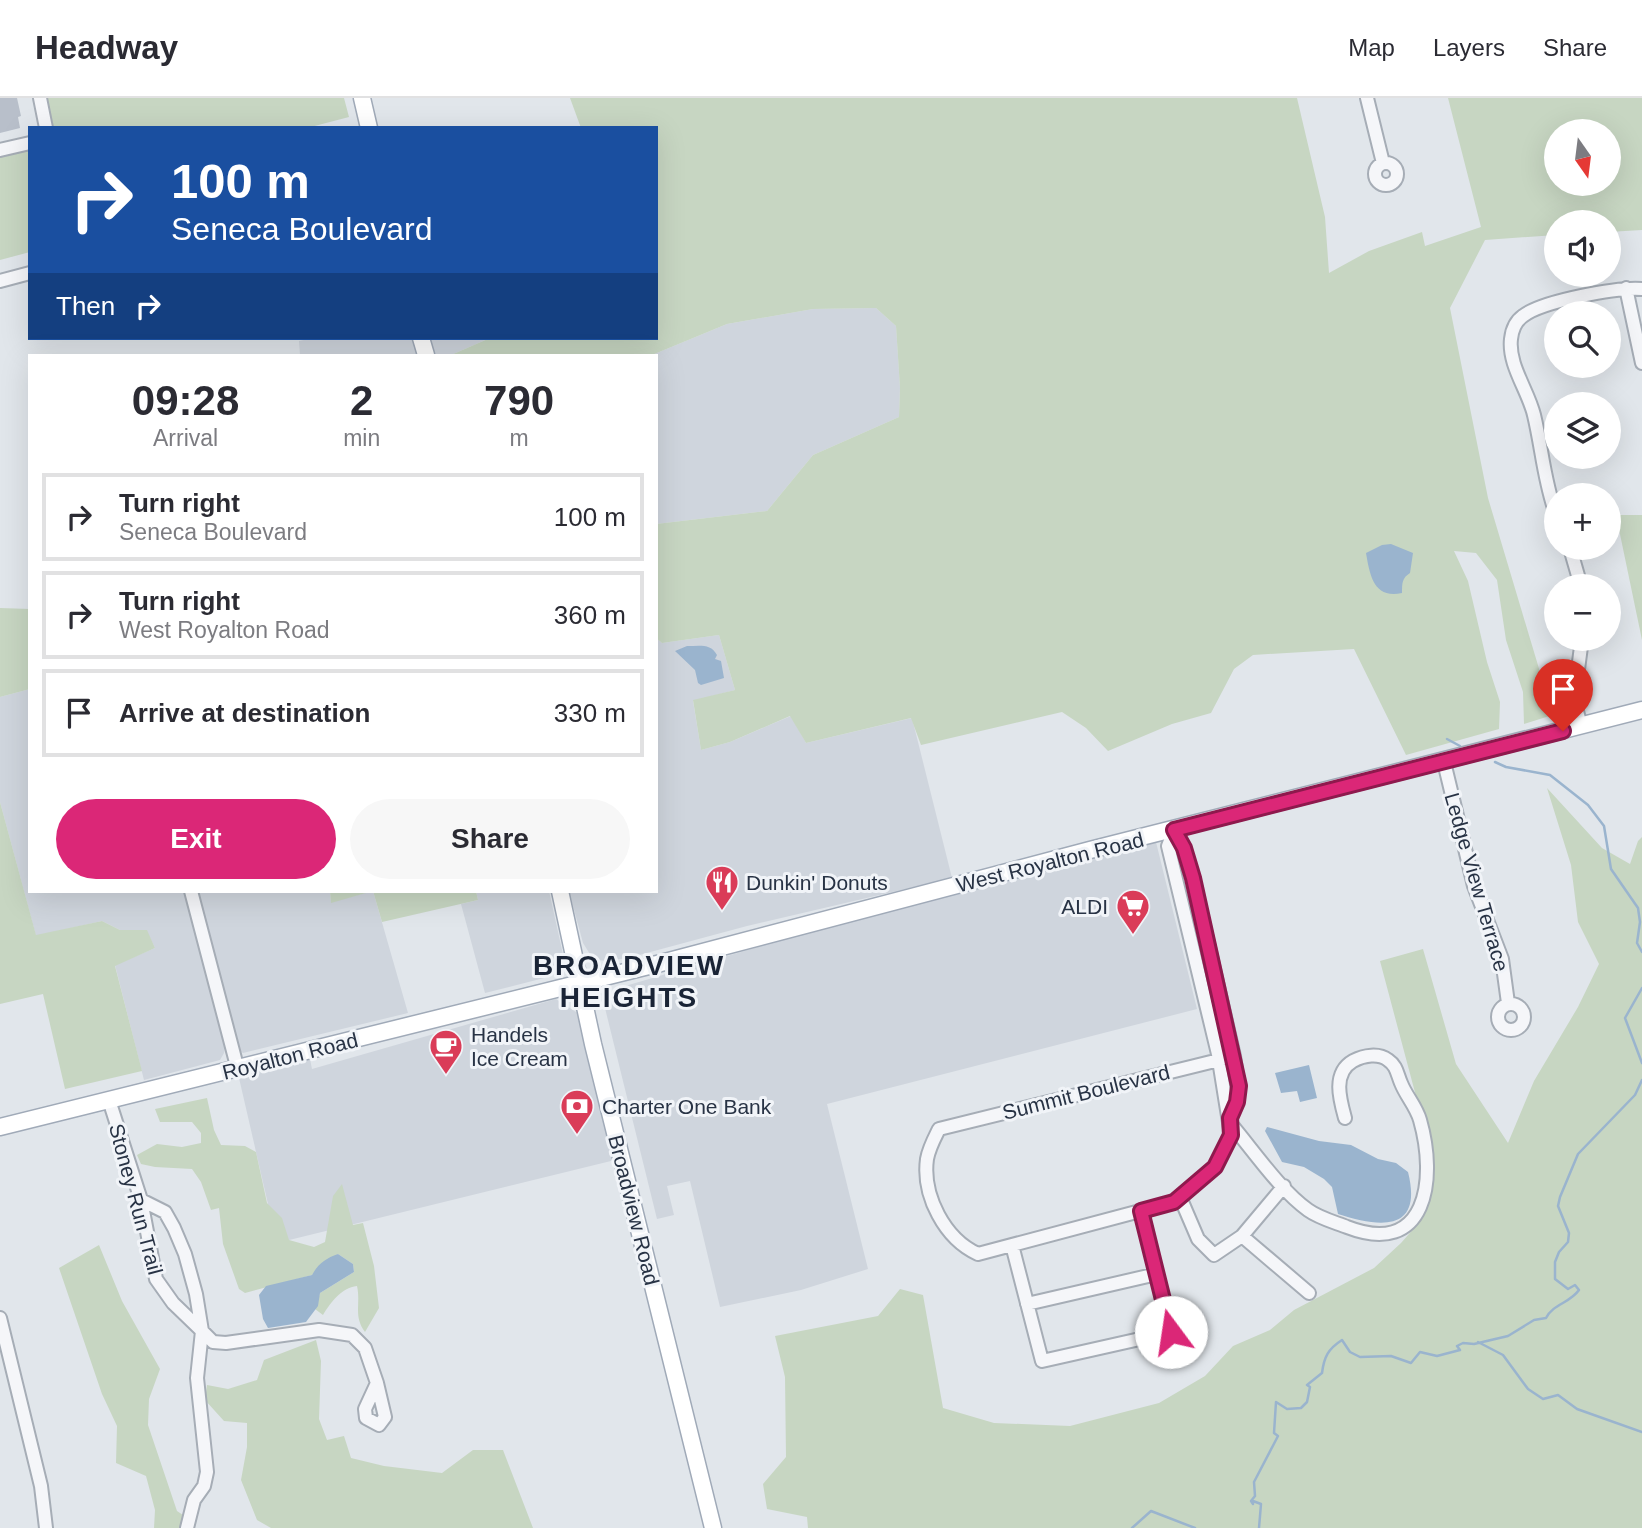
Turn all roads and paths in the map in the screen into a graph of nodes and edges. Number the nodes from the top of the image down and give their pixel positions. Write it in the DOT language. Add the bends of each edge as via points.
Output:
graph roads {
  1 [pos="40,98"];
  2 [pos="362,98"];
  3 [pos="1367,98"];
  4 [pos="46,126"];
  5 [pos="369,126"];
  6 [pos="28,143"];
  7 [pos="0,150"];
  8 [pos="1383,163"];
  9 [pos="28,274"];
  10 [pos="0,281"];
  11 [pos="1626,288"];
  12 [pos="1642,289"];
  13 [pos="1642,363"];
  14 [pos="1546,483"];
  15 [pos="1580,651"];
  16 [pos="1642,710"];
  17 [pos="1581,726"];
  18 [pos="1444,762"];
  19 [pos="1174,830"];
  20 [pos="192,893"];
  21 [pos="560,893"];
  22 [pos="580,983"];
  23 [pos="1508,1003"];
  24 [pos="1234,1056"];
  25 [pos="1219,1059"];
  26 [pos="238,1070"];
  27 [pos="109,1100"];
  28 [pos="1345,1118"];
  29 [pos="1230,1121"];
  30 [pos="0,1127"];
  31 [pos="1284,1186"];
  32 [pos="1180,1197"];
  33 [pos="141,1200"];
  34 [pos="1141,1211"];
  35 [pos="1242,1236"];
  36 [pos="1012,1245"];
  37 [pos="1157,1275"];
  38 [pos="1309,1293"];
  39 [pos="1027,1304"];
  40 [pos="0,1318"];
  41 [pos="202,1331"];
  42 [pos="377,1383"];
  43 [pos="46,1528"];
  44 [pos="187,1528"];
  45 [pos="713,1528"];
  1 -- 4 [label="street"];
  2 -- 5 [label="main road"];
  3 -- 8 [label="street"];
  6 -- 7 [label="street"];
  9 -- 10 [label="street"];
  11 -- 12 [label="street"];
  11 -- 13 [label="street"];
  11 -- 14 [label="street" via="1531,310 1513,332 1513,355 1533,410"];
  15 -- 17 [label="street" via="1574,700"];
  16 -- 17 [label="main road, West Royalton Road"];
  17 -- 18 [label="main road, West Royalton Road"];
  18 -- 19 [label="main road, West Royalton Road"];
  18 -- 23 [label="street, Ledge View Terrace" via="1473,882 1502,959"];
  19 -- 22 [label="main road, West Royalton Road"];
  19 -- 24 [label="street" via="1193,878"];
  19 -- 25 [label="street" via="1168,846"];
  20 -- 26 [label="street"];
  21 -- 22 [label="main road, Broadview Road"];
  22 -- 26 [label="main road, Royalton Road"];
  22 -- 45 [label="main road, Broadview Road"];
  24 -- 25 [label="street, Summit Boulevard"];
  24 -- 29 [label="street" via="1239,1086"];
  25 -- 29 [label="street"];
  25 -- 36 [label="street, Summit Boulevard" via="939,1129 927,1162 931,1199 955,1239 978,1254"];
  26 -- 27 [label="main road, Royalton Road"];
  27 -- 30 [label="main road, Royalton Road"];
  27 -- 33 [label="street, Stoney Run Trail"];
  28 -- 31 [label="street" via="1338,1086 1344,1070 1361,1058 1377,1055 1388,1059 1415,1105 1423,1132 1425,1184 1413,1223 1381,1236 1368,1236 1308,1210"];
  29 -- 31 [label="street"];
  29 -- 32 [label="street" via="1231,1135 1215,1167"];
  31 -- 35 [label="street"];
  32 -- 34 [label="street"];
  32 -- 35 [label="street" via="1198,1239 1213,1255"];
  33 -- 41 [label="street, Stoney Run Trail" via="156,1279"];
  33 -- 41 [label="street" via="164,1212 174,1228 197,1294"];
  34 -- 36 [label="street"];
  34 -- 37 [label="street"];
  35 -- 38 [label="street"];
  36 -- 39 [label="street"];
  37 -- 39 [label="street"];
  37 -- 39 [label="street" via="1171,1332 1042,1361"];
  40 -- 43 [label="street" via="41,1486"];
  41 -- 42 [label="street" via="213,1342 226,1343 318,1330 352,1335 365,1348"];
  41 -- 44 [label="street" via="197,1378 207,1472"];
}
